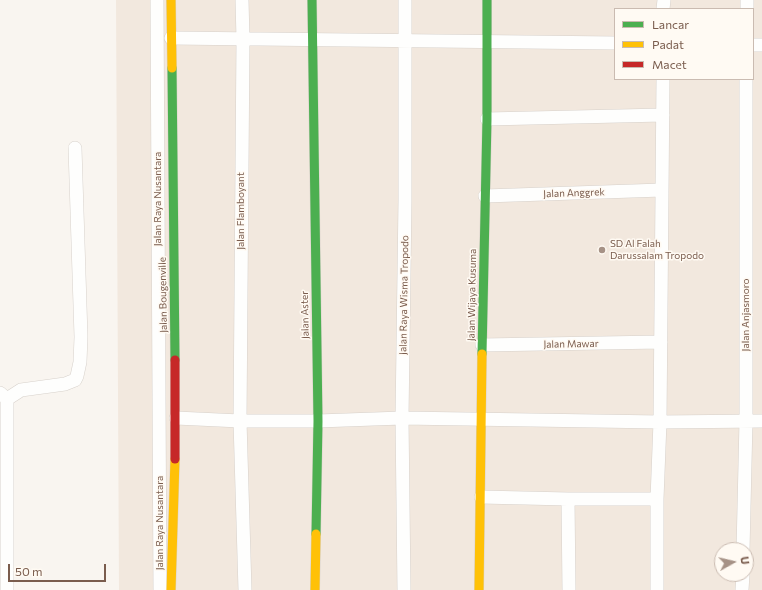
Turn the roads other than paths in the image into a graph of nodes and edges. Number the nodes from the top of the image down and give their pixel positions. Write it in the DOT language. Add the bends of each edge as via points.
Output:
graph roads {
  1 [pos="157,0"];
  2 [pos="171,0"];
  3 [pos="242,0"];
  4 [pos="312,0"];
  5 [pos="405,0"];
  6 [pos="487,0"];
  7 [pos="171,38"];
  8 [pos="243,39"];
  9 [pos="313,40"];
  10 [pos="405,41"];
  11 [pos="487,42"];
  12 [pos="614,43"];
  13 [pos="663,80"];
  14 [pos="746,80"];
  15 [pos="663,115"];
  16 [pos="487,119"];
  17 [pos="75,148"];
  18 [pos="662,190"];
  19 [pos="485,196"];
  20 [pos="661,342"];
  21 [pos="482,345"];
  22 [pos="4,396"];
  23 [pos="176,418"];
  24 [pos="402,418"];
  25 [pos="480,420"];
  26 [pos="240,421"];
  27 [pos="318,421"];
  28 [pos="746,421"];
  29 [pos="762,421"];
  30 [pos="660,422"];
  31 [pos="481,497"];
  32 [pos="568,499"];
  33 [pos="657,499"];
  34 [pos="743,542"];
  35 [pos="7,590"];
  36 [pos="160,590"];
  37 [pos="171,590"];
  38 [pos="245,590"];
  39 [pos="315,590"];
  40 [pos="404,590"];
  41 [pos="479,590"];
  42 [pos="569,590"];
  43 [pos="657,590"];
  1 -- 36 [label="street, Jalan Raya Nusantara"];
  2 -- 7 [label="street, Jalan Bougenville"];
  3 -- 8 [label="street, Jalan Flamboyant"];
  4 -- 9 [label="street, Jalan Aster"];
  5 -- 10 [label="street, Jalan Raya Wisma Tropodo"];
  6 -- 11 [label="street, Jalan Wijaya Kusuma"];
  7 -- 8 [label="street"];
  7 -- 23 [label="street, Jalan Bougenville"];
  8 -- 9 [label="street"];
  8 -- 26 [label="street, Jalan Flamboyant"];
  9 -- 10 [label="street"];
  9 -- 27 [label="street, Jalan Aster"];
  10 -- 11 [label="street"];
  10 -- 24 [label="street, Jalan Raya Wisma Tropodo"];
  11 -- 12 [label="street"];
  11 -- 16 [label="street, Jalan Wijaya Kusuma"];
  13 -- 15 [label="street"];
  14 -- 28 [label="street, Jalan Anjasmoro"];
  15 -- 16 [label="street"];
  15 -- 18 [label="street"];
  16 -- 19 [label="street, Jalan Wijaya Kusuma"];
  17 -- 22 [label="street" via="81,337 78,376 65,384 21,390"];
  18 -- 19 [label="street, Jalan Anggrek"];
  18 -- 20 [label="street"];
  19 -- 21 [label="street, Jalan Wijaya Kusuma"];
  20 -- 21 [label="street, Jalan Mawar"];
  20 -- 30 [label="street"];
  21 -- 25 [label="street, Jalan Wijaya Kusuma"];
  22 -- 35 [label="street"];
  23 -- 26 [label="street"];
  23 -- 37 [label="street, Jalan Bougenville"];
  24 -- 25 [label="street"];
  24 -- 27 [label="street"];
  24 -- 40 [label="street, Jalan Raya Wisma Tropodo"];
  25 -- 30 [label="street"];
  25 -- 31 [label="street, Jalan Wijaya Kusuma"];
  26 -- 27 [label="street"];
  26 -- 38 [label="street, Jalan Flamboyant"];
  27 -- 39 [label="street, Jalan Aster"];
  28 -- 29 [label="street"];
  28 -- 30 [label="street"];
  28 -- 34 [label="street, Jalan Anjasmoro"];
  30 -- 33 [label="street"];
  31 -- 32 [label="street"];
  31 -- 41 [label="street, Jalan Wijaya Kusuma"];
  32 -- 33 [label="street"];
  32 -- 42 [label="street"];
  33 -- 43 [label="street"];
}
